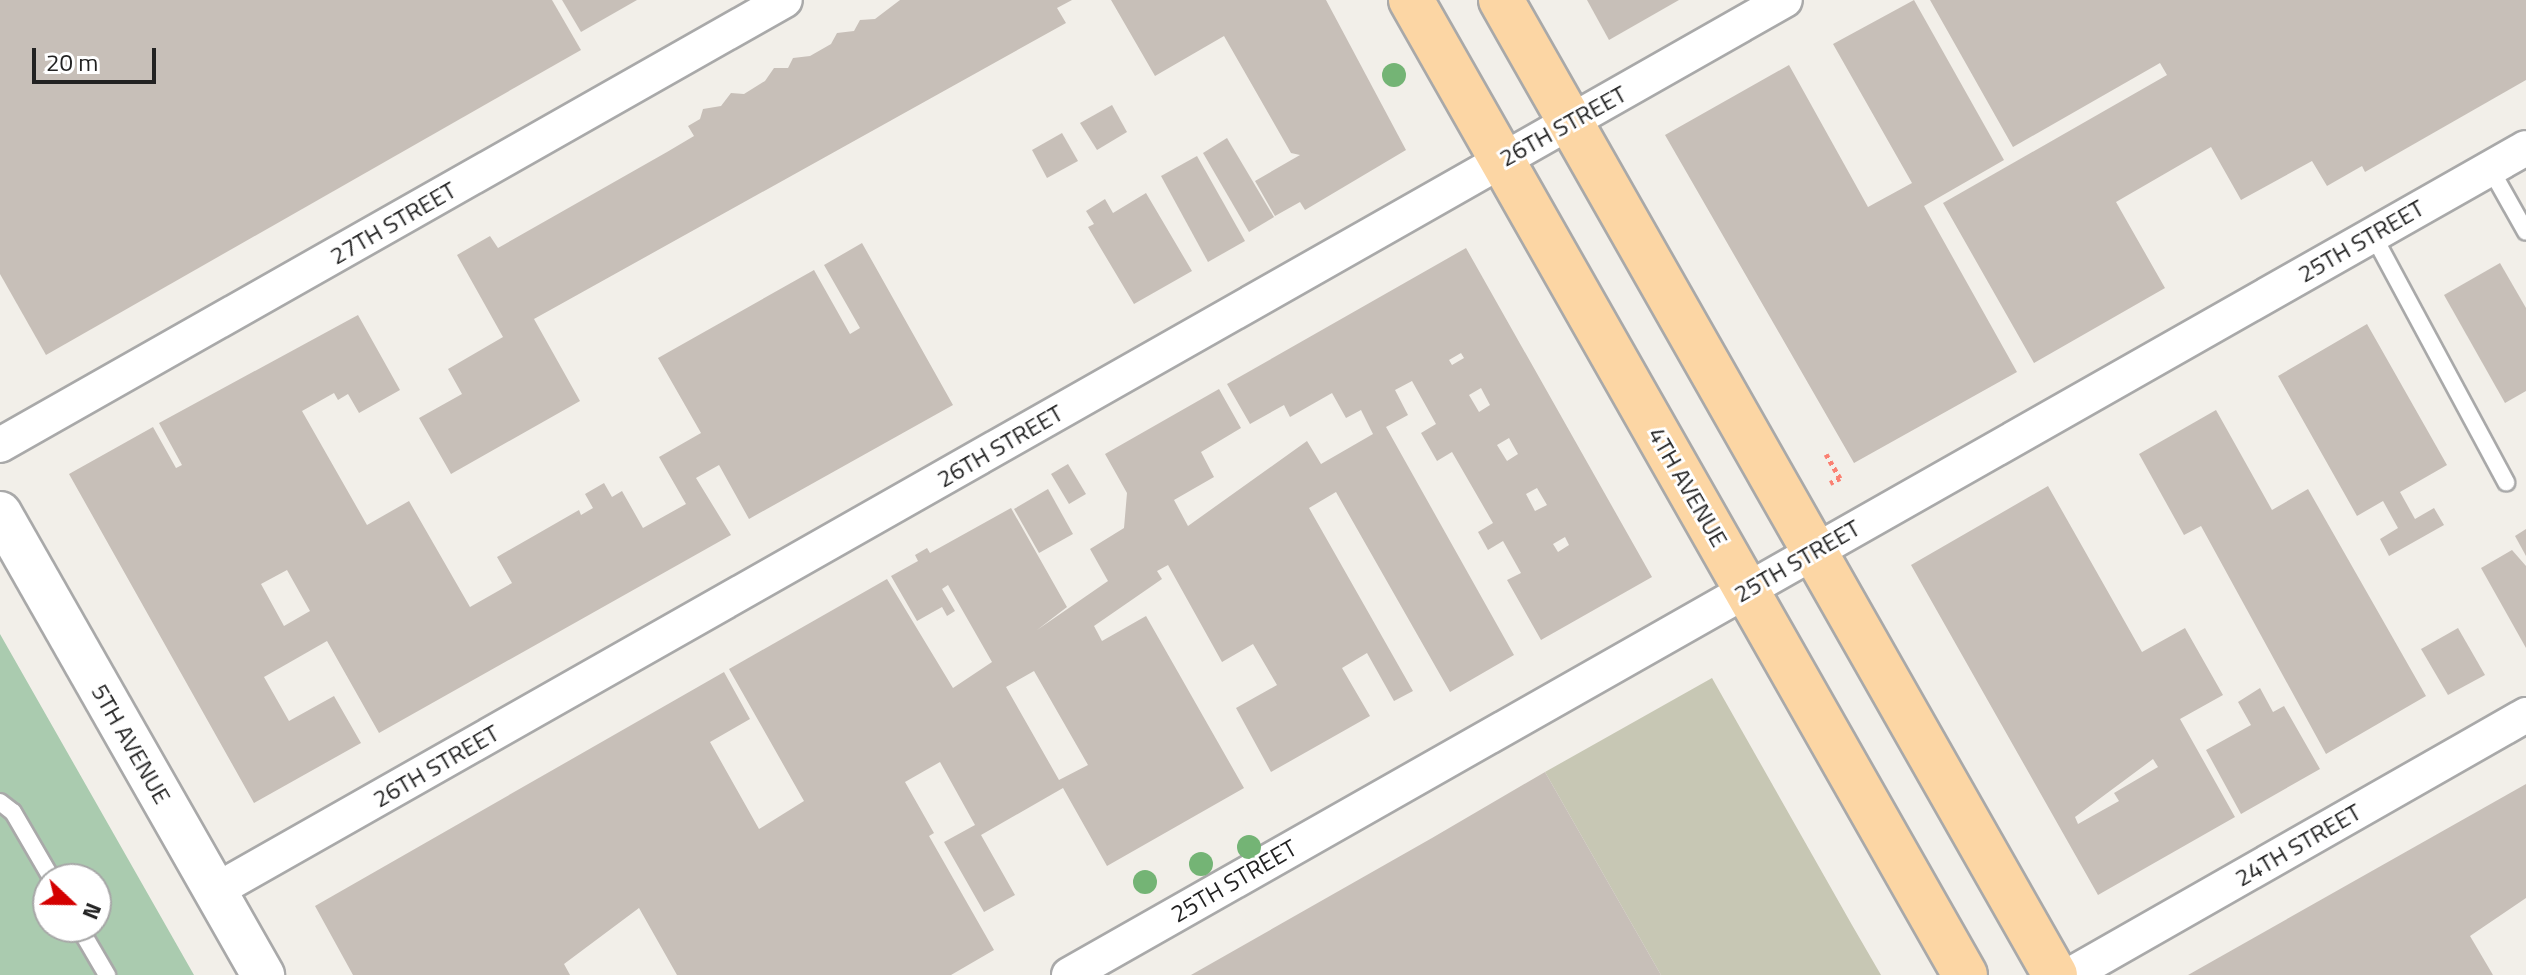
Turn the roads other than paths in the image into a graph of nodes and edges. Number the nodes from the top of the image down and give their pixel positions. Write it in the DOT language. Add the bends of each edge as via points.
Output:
graph roads {
  1 [pos="785,0"];
  2 [pos="1411,0"];
  3 [pos="1501,0"];
  4 [pos="1785,0"];
  5 [pos="1570,122"];
  6 [pos="2526,148"];
  7 [pos="1502,160"];
  8 [pos="2490,168"];
  9 [pos="2526,232"];
  10 [pos="2373,235"];
  11 [pos="0,445"];
  12 [pos="2506,482"];
  13 [pos="0,513"];
  14 [pos="1814,551"];
  15 [pos="1746,590"];
  16 [pos="2526,715"];
  17 [pos="0,802"];
  18 [pos="43,863"];
  19 [pos="215,891"];
  20 [pos="88,943"];
  21 [pos="107,975"];
  22 [pos="263,975"];
  23 [pos="1069,975"];
  24 [pos="1965,975"];
  25 [pos="2055,975"];
  26 [pos="2070,975"];
  1 -- 11 [label="street, 27TH STREET"];
  2 -- 7 [label="main road, 4TH AVENUE"];
  3 -- 5 [label="main road"];
  4 -- 5 [label="street, 26TH STREET"];
  5 -- 7 [label="street, 26TH STREET"];
  5 -- 14 [label="main road"];
  6 -- 8 [label="street, 25TH STREET"];
  7 -- 15 [label="main road, 4TH AVENUE"];
  7 -- 19 [label="street, 26TH STREET"];
  8 -- 9 [label="lane"];
  8 -- 10 [label="street, 25TH STREET"];
  10 -- 12 [label="lane"];
  10 -- 14 [label="street, 25TH STREET"];
  13 -- 19 [label="street, 5TH AVENUE"];
  14 -- 15 [label="street, 25TH STREET"];
  14 -- 25 [label="main road"];
  15 -- 23 [label="street, 25TH STREET"];
  15 -- 24 [label="main road, 4TH AVENUE"];
  16 -- 26 [label="street, 24TH STREET"];
  17 -- 18 [label="lane" via="13,812"];
  19 -- 22 [label="street, 5TH AVENUE"];
  20 -- 21 [label="lane"];
}
